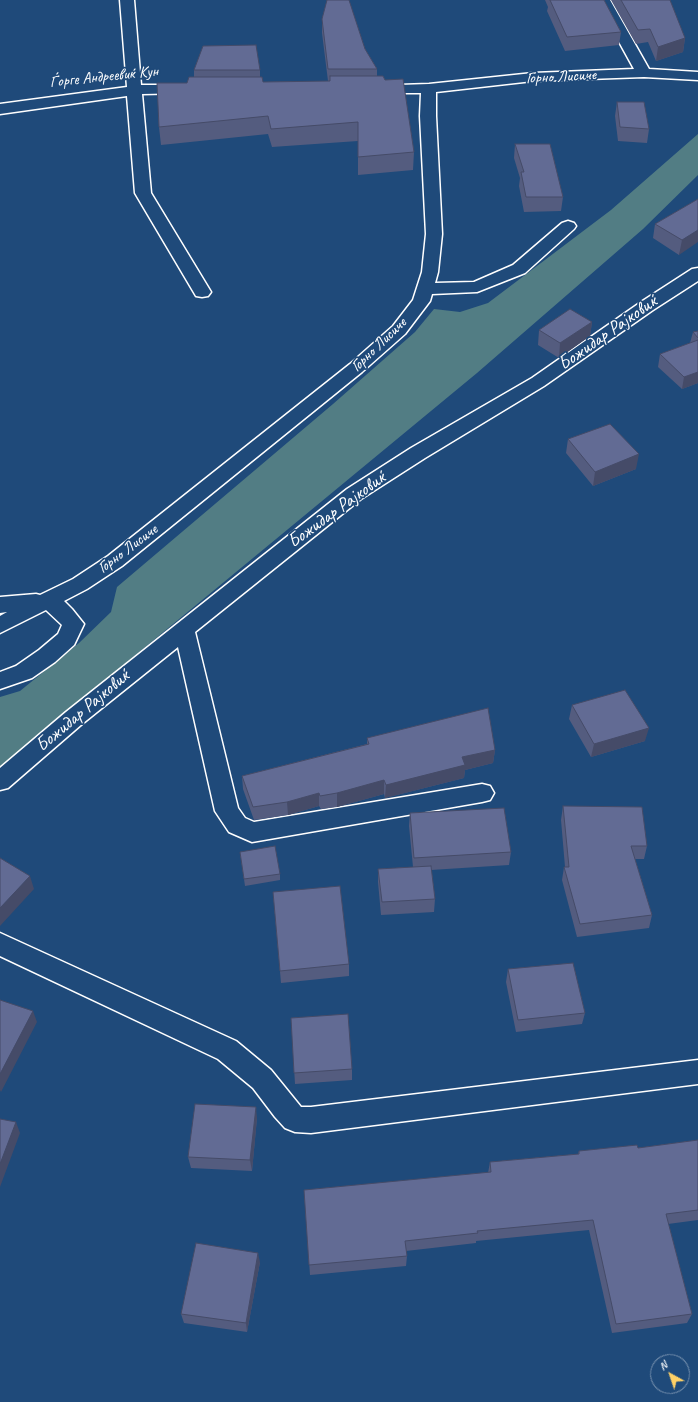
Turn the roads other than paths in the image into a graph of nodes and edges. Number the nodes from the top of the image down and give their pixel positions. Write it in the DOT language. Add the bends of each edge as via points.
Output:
graph roads {
  1 [pos="127,0"];
  2 [pos="603,0"];
  3 [pos="695,71"];
  4 [pos="644,72"];
  5 [pos="429,88"];
  6 [pos="200,89"];
  7 [pos="357,89"];
  8 [pos="135,90"];
  9 [pos="0,109"];
  10 [pos="568,226"];
  11 [pos="698,273"];
  12 [pos="425,289"];
  13 [pos="202,292"];
  14 [pos="49,601"];
  15 [pos="0,605"];
  16 [pos="0,625"];
  17 [pos="184,629"];
  18 [pos="0,681"];
  19 [pos="0,781"];
  20 [pos="482,793"];
  21 [pos="0,944"];
  22 [pos="698,1072"];
  1 -- 8 [label="street"];
  2 -- 4 [label="street"];
  3 -- 4 [label="street, Горно Лисиче"];
  4 -- 5 [label="street, Горно Лисиче" via="533,77"];
  5 -- 7 [label="street"];
  5 -- 12 [label="street, Горно Лисиче" via="434,234 430,272"];
  6 -- 8 [label="street, Ѓорге Андреевиќ Кун"];
  8 -- 9 [label="street, Ѓорге Андреевиќ Кун"];
  8 -- 13 [label="street" via="143,193"];
  10 -- 12 [label="street" via="519,269 477,287"];
  11 -- 17 [label="street, Божидар Рајковиќ" via="538,382 354,494"];
  12 -- 14 [label="street, Горно Лисиче" via="421,301 399,330 356,368 115,561"];
  14 -- 15 [label="street"];
  14 -- 16 [label="street, Горно Лисиче"];
  14 -- 18 [label="street" via="73,624 66,639 24,672"];
  17 -- 19 [label="street, Божидар Рајковиќ"];
  17 -- 20 [label="street" via="227,811 237,826 252,832"];
  21 -- 22 [label="street" via="226,1050 262,1079 295,1119 311,1120"];
}
